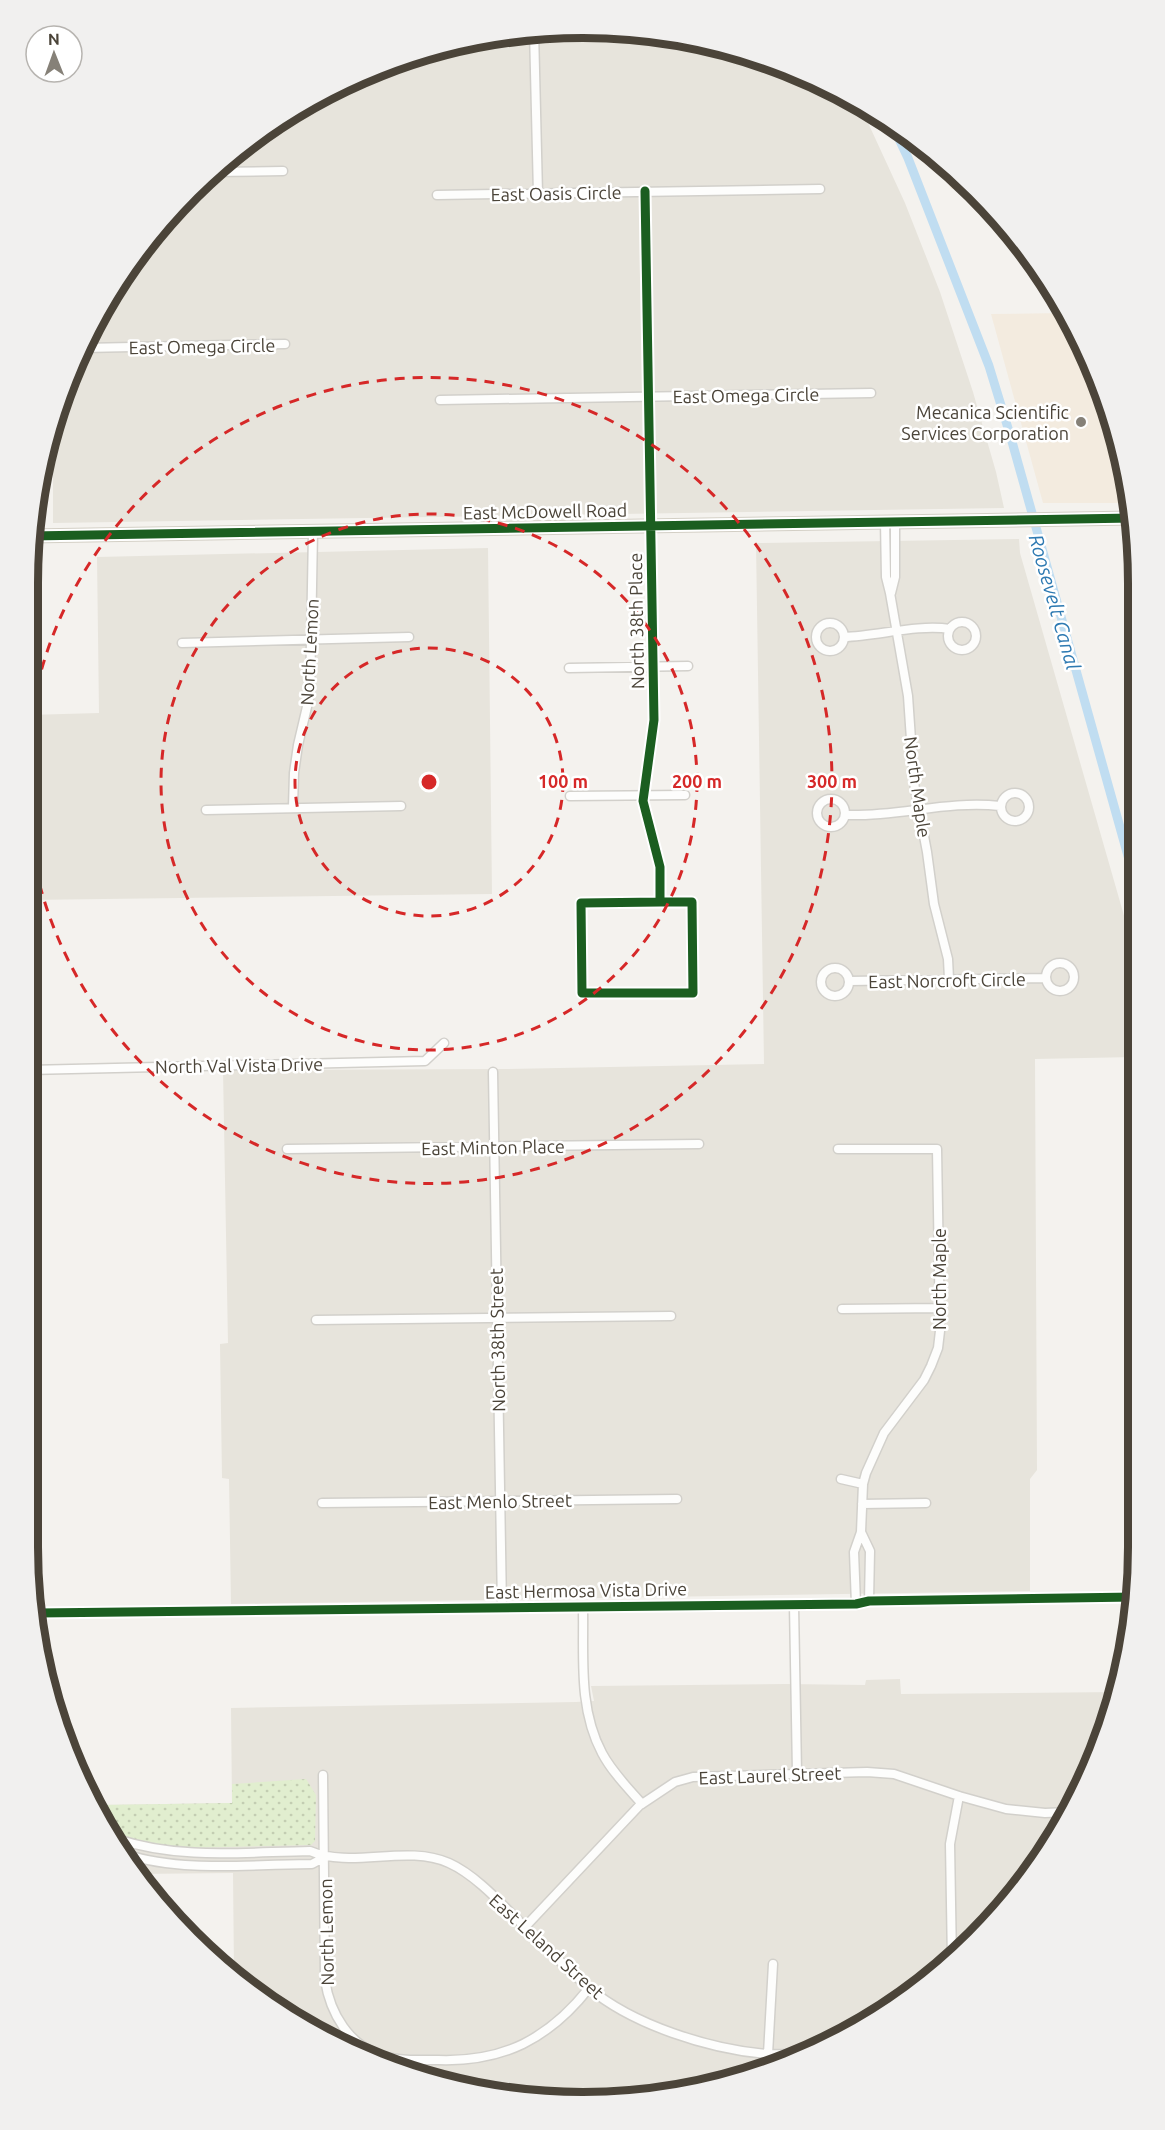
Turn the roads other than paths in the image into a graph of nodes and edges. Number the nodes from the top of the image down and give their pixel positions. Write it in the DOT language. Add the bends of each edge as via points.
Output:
graph roads {
  1 [pos="534,40"];
  2 [pos="283,171"];
  3 [pos="224,172"];
  4 [pos="820,189"];
  5 [pos="645,191"];
  6 [pos="538,194"];
  7 [pos="437,195"];
  8 [pos="285,344"];
  9 [pos="91,348"];
  10 [pos="871,393"];
  11 [pos="649,397"];
  12 [pos="440,400"];
  13 [pos="1124,518"];
  14 [pos="890,522"];
  15 [pos="651,526"];
  16 [pos="313,532"];
  17 [pos="40,536"];
  18 [pos="950,629"];
  19 [pos="897,632"];
  20 [pos="409,637"];
  21 [pos="844,637"];
  22 [pos="312,638"];
  23 [pos="182,643"];
  24 [pos="688,666"];
  25 [pos="654,667"];
  26 [pos="569,668"];
  27 [pos="644,795"];
  28 [pos="686,795"];
  29 [pos="570,796"];
  30 [pos="401,806"];
  31 [pos="1000,806"];
  32 [pos="293,807"];
  33 [pos="206,810"];
  34 [pos="919,810"];
  35 [pos="846,814"];
  36 [pos="660,903"];
  37 [pos="1046,978"];
  38 [pos="949,979"];
  39 [pos="849,981"];
  40 [pos="444,1043"];
  41 [pos="38,1070"];
  42 [pos="493,1072"];
  43 [pos="699,1144"];
  44 [pos="494,1147"];
  45 [pos="287,1149"];
  46 [pos="838,1149"];
  47 [pos="940,1308"];
  48 [pos="842,1309"];
  49 [pos="671,1316"];
  50 [pos="497,1318"];
  51 [pos="316,1320"];
  52 [pos="841,1479"];
  53 [pos="863,1484"];
  54 [pos="677,1499"];
  55 [pos="500,1501"];
  56 [pos="322,1503"];
  57 [pos="926,1503"];
  58 [pos="862,1504"];
  59 [pos="861,1532"];
  60 [pos="1125,1597"];
  61 [pos="868,1601"];
  62 [pos="856,1604"];
  63 [pos="794,1605"];
  64 [pos="583,1607"];
  65 [pos="502,1608"];
  66 [pos="41,1613"];
  67 [pos="797,1773"];
  68 [pos="323,1775"];
  69 [pos="959,1796"];
  70 [pos="642,1804"];
  71 [pos="1058,1812"];
  72 [pos="124,1841"];
  73 [pos="133,1856"];
  74 [pos="324,1857"];
  75 [pos="525,1927"];
  76 [pos="952,1948"];
  77 [pos="773,1964"];
  78 [pos="589,1988"];
  79 [pos="347,2038"];
  80 [pos="768,2054"];
  81 [pos="784,2054"];
  82 [pos="393,2059"];
  1 -- 6 [label="street"];
  2 -- 3 [label="street"];
  4 -- 5 [label="street, East Oasis Circle"];
  5 -- 6 [label="street, East Oasis Circle"];
  5 -- 11 [label="street, North 38th Place"];
  6 -- 7 [label="street, East Oasis Circle"];
  8 -- 9 [label="street, East Omega Circle"];
  10 -- 11 [label="street, East Omega Circle"];
  11 -- 12 [label="street, East Omega Circle"];
  11 -- 15 [label="street, North 38th Place"];
  13 -- 14 [label="main road, East McDowell Road"];
  14 -- 15 [label="main road, East McDowell Road"];
  14 -- 19 [label="street, North Maple" via="886,577"];
  15 -- 16 [label="main road, East McDowell Road"];
  15 -- 25 [label="street, North 38th Place"];
  16 -- 17 [label="main road, East McDowell Road"];
  16 -- 22 [label="street, North Lemon"];
  18 -- 19 [label="street"];
  19 -- 21 [label="street"];
  19 -- 34 [label="street, North Maple" via="908,696 911,761"];
  20 -- 22 [label="street"];
  22 -- 23 [label="street"];
  22 -- 32 [label="street, North Lemon" via="310,694 298,745"];
  24 -- 25 [label="street"];
  25 -- 26 [label="street"];
  25 -- 27 [label="street, North 38th Place" via="654,720"];
  27 -- 28 [label="street"];
  27 -- 29 [label="street"];
  27 -- 36 [label="street, North 38th Place" via="660,867"];
  30 -- 32 [label="street"];
  31 -- 34 [label="street"];
  32 -- 33 [label="street"];
  34 -- 35 [label="street"];
  34 -- 38 [label="street, North Maple"];
  36 -- 36 [label="street" via="693,902 693,993 582,993 581,903"];
  37 -- 38 [label="street, East Norcroft Circle"];
  38 -- 39 [label="street, East Norcroft Circle"];
  40 -- 41 [label="street, North Val Vista Drive" via="425,1061"];
  42 -- 44 [label="street, North 38th Street"];
  43 -- 44 [label="street, East Minton Place"];
  44 -- 45 [label="street, East Minton Place"];
  44 -- 50 [label="street, North 38th Street"];
  46 -- 47 [label="street, North Maple" via="937,1149"];
  47 -- 48 [label="street"];
  47 -- 53 [label="street, North Maple" via="938,1348 931,1366 884,1433"];
  49 -- 50 [label="street"];
  50 -- 51 [label="street"];
  50 -- 55 [label="street, North 38th Street"];
  52 -- 53 [label="street"];
  53 -- 58 [label="street, North Maple"];
  54 -- 55 [label="street, East Menlo Street"];
  55 -- 56 [label="street, East Menlo Street"];
  55 -- 65 [label="street, North 38th Street"];
  57 -- 58 [label="street"];
  58 -- 59 [label="street, North Maple"];
  59 -- 61 [label="street, North Maple" via="870,1551"];
  59 -- 62 [label="street, North Maple" via="854,1552"];
  60 -- 61 [label="street, East Hermosa Vista Drive"];
  61 -- 62 [label="street, East Hermosa Vista Drive"];
  62 -- 63 [label="street, East Hermosa Vista Drive"];
  63 -- 64 [label="street, East Hermosa Vista Drive"];
  63 -- 67 [label="street"];
  64 -- 65 [label="street, East Hermosa Vista Drive"];
  64 -- 70 [label="street" via="584,1692 593,1734 616,1775"];
  65 -- 66 [label="street, East Hermosa Vista Drive"];
  67 -- 69 [label="street, East Laurel Street" via="894,1774"];
  67 -- 70 [label="street, East Laurel Street" via="693,1777 675,1782"];
  68 -- 74 [label="street, North Lemon"];
  69 -- 71 [label="street, East Laurel Street" via="1006,1809"];
  69 -- 76 [label="street" via="950,1844"];
  70 -- 75 [label="street, East Laurel Street"];
  72 -- 74 [label="street, East Leland Street" via="179,1853 310,1851"];
  73 -- 74 [label="street, East Leland Street" via="168,1863 211,1865 312,1864"];
  74 -- 75 [label="street, East Leland Street" via="407,1855 450,1863"];
  74 -- 79 [label="street, North Lemon" via="327,1998"];
  75 -- 78 [label="street, East Leland Street"];
  77 -- 80 [label="street"];
  78 -- 80 [label="street, East Leland Street" via="651,2024 725,2048"];
  78 -- 82 [label="street" via="567,2014 542,2033 500,2054 453,2061"];
  80 -- 81 [label="street, East Leland Street"];
}
